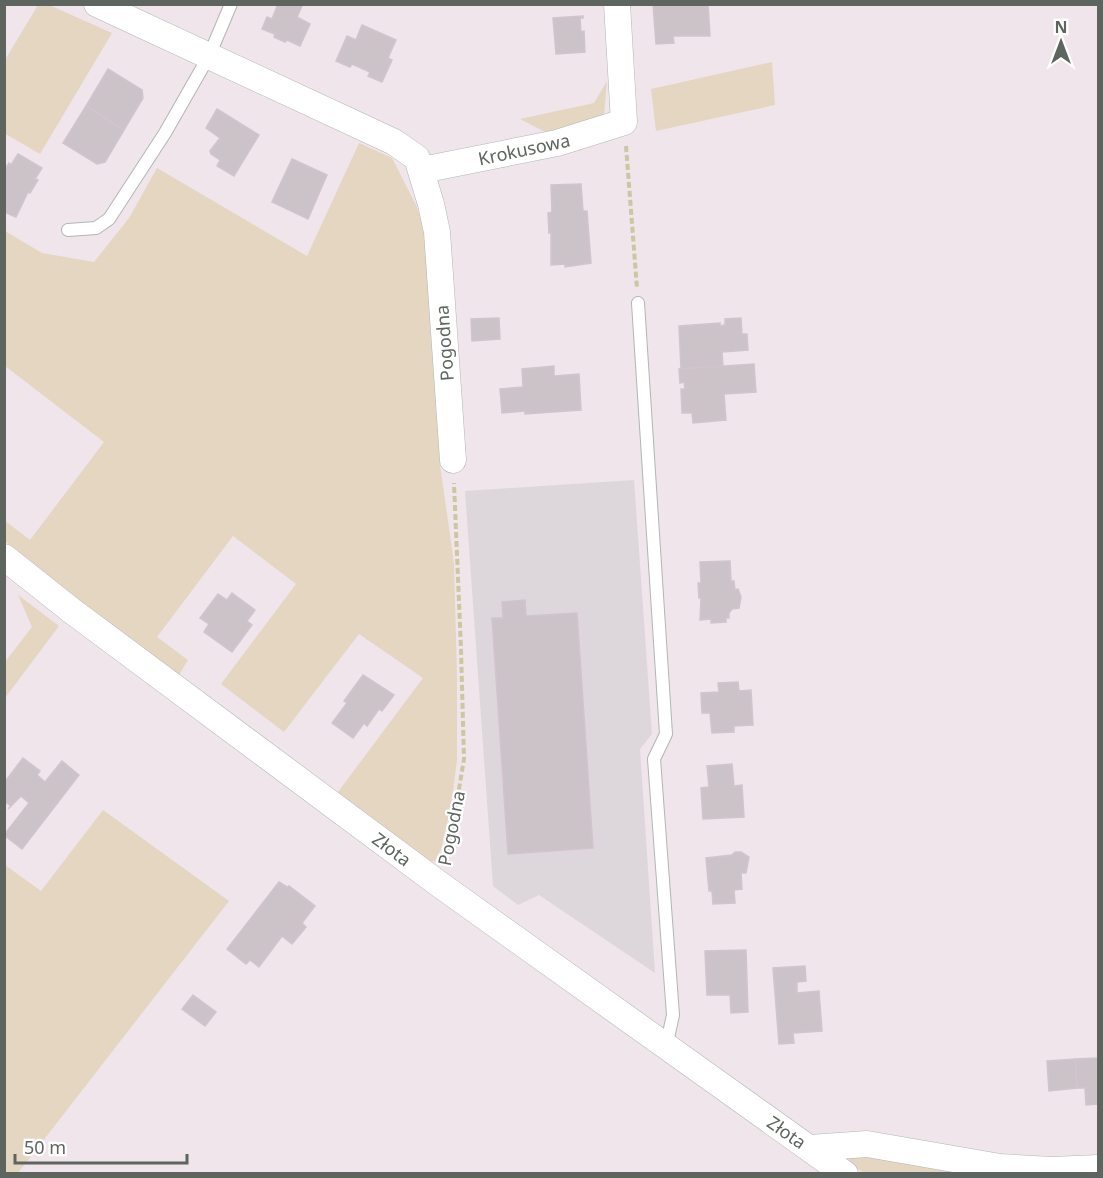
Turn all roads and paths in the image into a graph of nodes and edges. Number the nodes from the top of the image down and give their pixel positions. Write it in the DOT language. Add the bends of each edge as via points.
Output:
graph roads {
  1 [pos="97,4"];
  2 [pos="231,4"];
  3 [pos="617,4"];
  4 [pos="209,56"];
  5 [pos="624,122"];
  6 [pos="422,170"];
  7 [pos="68,230"];
  8 [pos="638,303"];
  9 [pos="453,460"];
  10 [pos="4,557"];
  11 [pos="439,884"];
  12 [pos="666,1047"];
  13 [pos="810,1148"];
  14 [pos="1098,1168"];
  15 [pos="845,1173"];
  1 -- 4 [label="street, Pogodna"];
  2 -- 4 [label="lane"];
  3 -- 5 [label="street"];
  4 -- 6 [label="street, Pogodna" via="394,141 417,158"];
  4 -- 7 [label="lane" via="109,219 96,228"];
  5 -- 6 [label="street, Krokusowa" via="557,143"];
  5 -- 8 [label="path"];
  6 -- 9 [label="street, Pogodna" via="436,232"];
  8 -- 12 [label="lane" via="666,734 654,759 673,1016"];
  9 -- 11 [label="path, Pogodna" via="464,759"];
  10 -- 11 [label="street, Złota"];
  11 -- 12 [label="street, Złota"];
  12 -- 13 [label="street, Złota"];
  13 -- 14 [label="street" via="867,1144 1000,1167"];
  13 -- 15 [label="street, Złota"];
}
